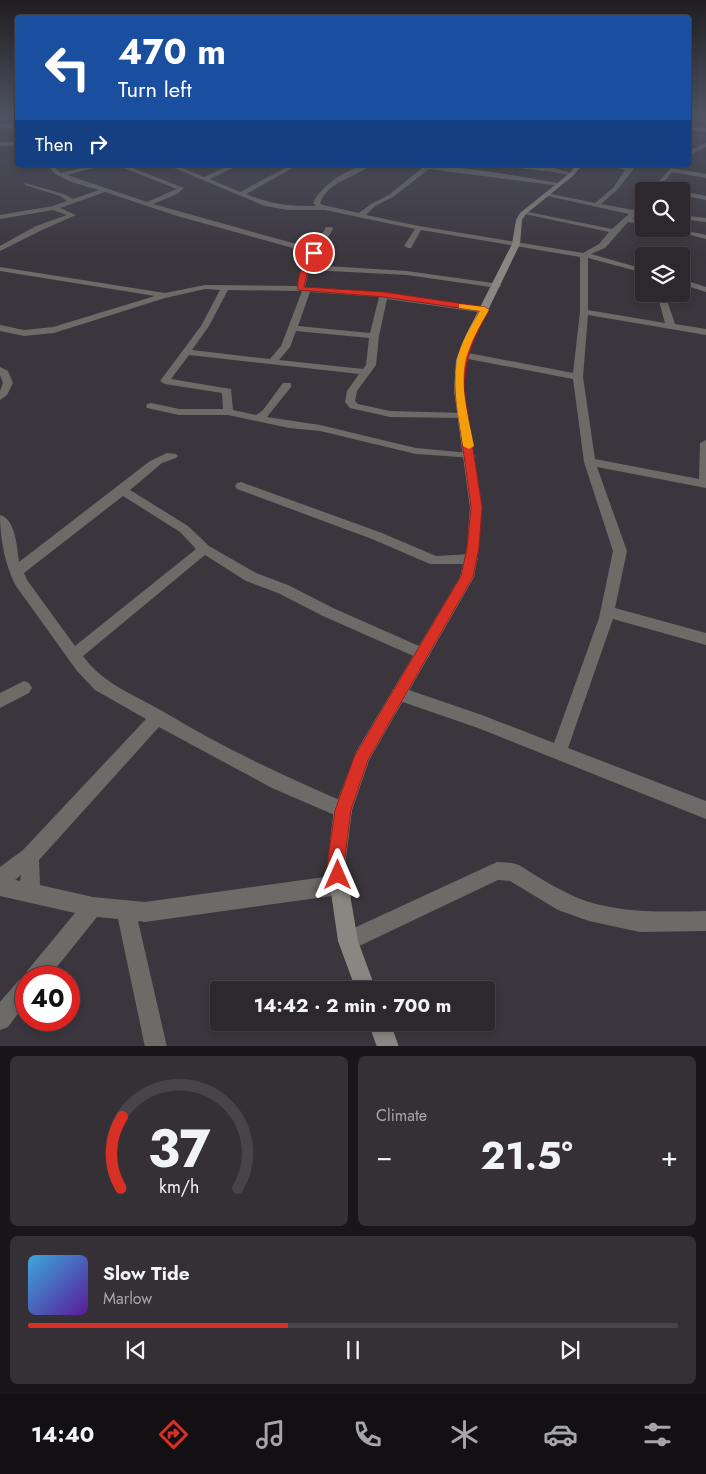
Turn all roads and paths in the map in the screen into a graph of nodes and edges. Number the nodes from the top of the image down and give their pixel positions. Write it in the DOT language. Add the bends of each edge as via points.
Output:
graph roads {
  1 [pos="52,167"];
  2 [pos="91,167"];
  3 [pos="125,167"];
  4 [pos="175,167"];
  5 [pos="232,167"];
  6 [pos="291,167"];
  7 [pos="365,167"];
  8 [pos="426,167"];
  9 [pos="520,167"];
  10 [pos="632,167"];
  11 [pos="575,170"];
  12 [pos="60,175"];
  13 [pos="706,176"];
  14 [pos="205,179"];
  15 [pos="660,182"];
  16 [pos="27,184"];
  17 [pos="558,185"];
  18 [pos="105,190"];
  19 [pos="242,194"];
  20 [pos="546,195"];
  21 [pos="690,195"];
  22 [pos="706,198"];
  23 [pos="71,201"];
  24 [pos="304,201"];
  25 [pos="150,205"];
  26 [pos="596,205"];
  27 [pos="54,208"];
  28 [pos="288,208"];
  29 [pos="327,208"];
  30 [pos="635,208"];
  31 [pos="524,213"];
  32 [pos="635,213"];
  33 [pos="361,215"];
  34 [pos="0,217"];
  35 [pos="690,218"];
  36 [pos="627,220"];
  37 [pos="706,220"];
  38 [pos="635,221"];
  39 [pos="419,228"];
  40 [pos="329,229"];
  41 [pos="614,231"];
  42 [pos="690,233"];
  43 [pos="706,237"];
  44 [pos="516,244"];
  45 [pos="408,246"];
  46 [pos="1,247"];
  47 [pos="315,252"];
  48 [pos="584,256"];
  49 [pos="306,267"];
  50 [pos="0,269"];
  51 [pos="635,269"];
  52 [pos="690,284"];
  53 [pos="497,286"];
  54 [pos="226,287"];
  55 [pos="303,289"];
  56 [pos="706,290"];
  57 [pos="384,294"];
  58 [pos="166,296"];
  59 [pos="663,302"];
  60 [pos="485,310"];
  61 [pos="584,312"];
  62 [pos="672,327"];
  63 [pos="0,328"];
  64 [pos="292,328"];
  65 [pos="706,332"];
  66 [pos="374,336"];
  67 [pos="185,352"];
  68 [pos="463,356"];
  69 [pos="272,362"];
  70 [pos="0,370"];
  71 [pos="366,372"];
  72 [pos="578,377"];
  73 [pos="286,385"];
  74 [pos="0,397"];
  75 [pos="151,406"];
  76 [pos="228,412"];
  77 [pos="464,416"];
  78 [pos="265,417"];
  79 [pos="706,443"];
  80 [pos="172,456"];
  81 [pos="470,456"];
  82 [pos="590,462"];
  83 [pos="706,484"];
  84 [pos="241,486"];
  85 [pos="123,491"];
  86 [pos="0,519"];
  87 [pos="204,549"];
  88 [pos="471,559"];
  89 [pos="16,572"];
  90 [pos="604,627"];
  91 [pos="706,639"];
  92 [pos="423,654"];
  93 [pos="74,655"];
  94 [pos="24,688"];
  95 [pos="400,694"];
  96 [pos="0,701"];
  97 [pos="158,717"];
  98 [pos="560,752"];
  99 [pos="343,810"];
  100 [pos="706,810"];
  101 [pos="30,857"];
  102 [pos="0,879"];
  103 [pos="339,884"];
  104 [pos="0,886"];
  105 [pos="30,892"];
  106 [pos="93,907"];
  107 [pos="126,910"];
  108 [pos="706,921"];
  109 [pos="348,941"];
  110 [pos="44,966"];
  111 [pos="363,981"];
  112 [pos="15,1001"];
  113 [pos="0,1019"];
  114 [pos="382,1031"];
  115 [pos="156,1046"];
  116 [pos="388,1046"];
  1 -- 12 [label="street"];
  2 -- 12 [label="street"];
  3 -- 25 [label="street" via="181,188 154,199"];
  4 -- 14 [label="street"];
  5 -- 14 [label="street"];
  6 -- 19 [label="street"];
  7 -- 29 [label="street" via="324,191 316,204"];
  8 -- 17 [label="street"];
  8 -- 33 [label="street" via="392,196"];
  9 -- 11 [label="street"];
  10 -- 26 [label="street" via="615,189"];
  11 -- 17 [label="street"];
  12 -- 18 [label="street"];
  13 -- 15 [label="street" via="671,170"];
  14 -- 19 [label="street"];
  16 -- 23 [label="street"];
  17 -- 20 [label="street"];
  18 -- 23 [label="street"];
  18 -- 25 [label="street"];
  19 -- 28 [label="street" via="267,206"];
  20 -- 26 [label="street"];
  20 -- 31 [label="street"];
  21 -- 22 [label="street"];
  23 -- 27 [label="street"];
  24 -- 28 [label="street"];
  25 -- 47 [label="street"];
  26 -- 30 [label="street"];
  27 -- 34 [label="street"];
  27 -- 46 [label="street" via="73,216"];
  28 -- 29 [label="street"];
  29 -- 33 [label="street"];
  31 -- 41 [label="street"];
  31 -- 44 [label="street" via="519,220"];
  32 -- 36 [label="street"];
  33 -- 39 [label="street"];
  35 -- 37 [label="street"];
  36 -- 38 [label="street"];
  36 -- 41 [label="street"];
  39 -- 44 [label="street"];
  39 -- 45 [label="street"];
  40 -- 47 [label="street"];
  41 -- 48 [label="street" via="602,246"];
  42 -- 43 [label="street"];
  44 -- 48 [label="street"];
  44 -- 53 [label="street"];
  47 -- 49 [label="street"];
  48 -- 51 [label="street"];
  48 -- 61 [label="street"];
  49 -- 53 [label="street" via="407,273"];
  49 -- 55 [label="street"];
  50 -- 58 [label="street"];
  52 -- 56 [label="street"];
  53 -- 60 [label="street"];
  54 -- 55 [label="street"];
  54 -- 58 [label="street" via="193,288"];
  54 -- 67 [label="street" via="205,326"];
  55 -- 57 [label="street"];
  55 -- 64 [label="street"];
  57 -- 60 [label="street"];
  57 -- 66 [label="street"];
  58 -- 63 [label="street" via="54,330 24,333"];
  59 -- 62 [label="street"];
  60 -- 68 [label="street"];
  61 -- 62 [label="street"];
  61 -- 72 [label="street"];
  62 -- 65 [label="street"];
  64 -- 66 [label="street"];
  64 -- 69 [label="street" via="285,347"];
  66 -- 71 [label="street" via="371,365"];
  67 -- 69 [label="street"];
  67 -- 76 [label="street" via="165,380 226,391"];
  68 -- 72 [label="street"];
  68 -- 77 [label="street" via="459,390"];
  69 -- 71 [label="street"];
  70 -- 74 [label="street" via="10,383"];
  71 -- 77 [label="street" via="350,396 354,406 390,414"];
  72 -- 82 [label="street"];
  73 -- 78 [label="street"];
  75 -- 76 [label="street" via="179,412"];
  76 -- 78 [label="street"];
  77 -- 81 [label="street"];
  78 -- 81 [label="street" via="289,425 320,428 416,451"];
  79 -- 83 [label="street"];
  80 -- 85 [label="street" via="158,461"];
  81 -- 88 [label="street" via="476,507"];
  82 -- 83 [label="street"];
  82 -- 90 [label="street" via="620,551"];
  84 -- 88 [label="street" via="378,536 435,561"];
  85 -- 87 [label="street" via="162,514"];
  85 -- 89 [label="street"];
  86 -- 89 [label="street" via="6,527"];
  87 -- 92 [label="street" via="251,578 283,589"];
  87 -- 93 [label="street"];
  88 -- 92 [label="street" via="467,577"];
  89 -- 93 [label="street"];
  90 -- 91 [label="street" via="608,612"];
  90 -- 98 [label="street"];
  92 -- 95 [label="street"];
  93 -- 97 [label="street" via="100,685"];
  94 -- 96 [label="street"];
  95 -- 98 [label="street"];
  95 -- 99 [label="street" via="362,757"];
  97 -- 99 [label="street" via="278,782"];
  97 -- 101 [label="street"];
  98 -- 100 [label="street"];
  99 -- 103 [label="street" via="336,865"];
  101 -- 102 [label="street"];
  101 -- 105 [label="street"];
  103 -- 107 [label="street" via="145,912"];
  103 -- 109 [label="street"];
  104 -- 105 [label="street"];
  105 -- 106 [label="street"];
  106 -- 107 [label="street"];
  106 -- 110 [label="street"];
  107 -- 115 [label="street"];
  108 -- 109 [label="street" via="640,922 589,911 565,903 512,872 496,871"];
  109 -- 111 [label="street"];
  112 -- 113 [label="street"];
  114 -- 116 [label="street"];
}
